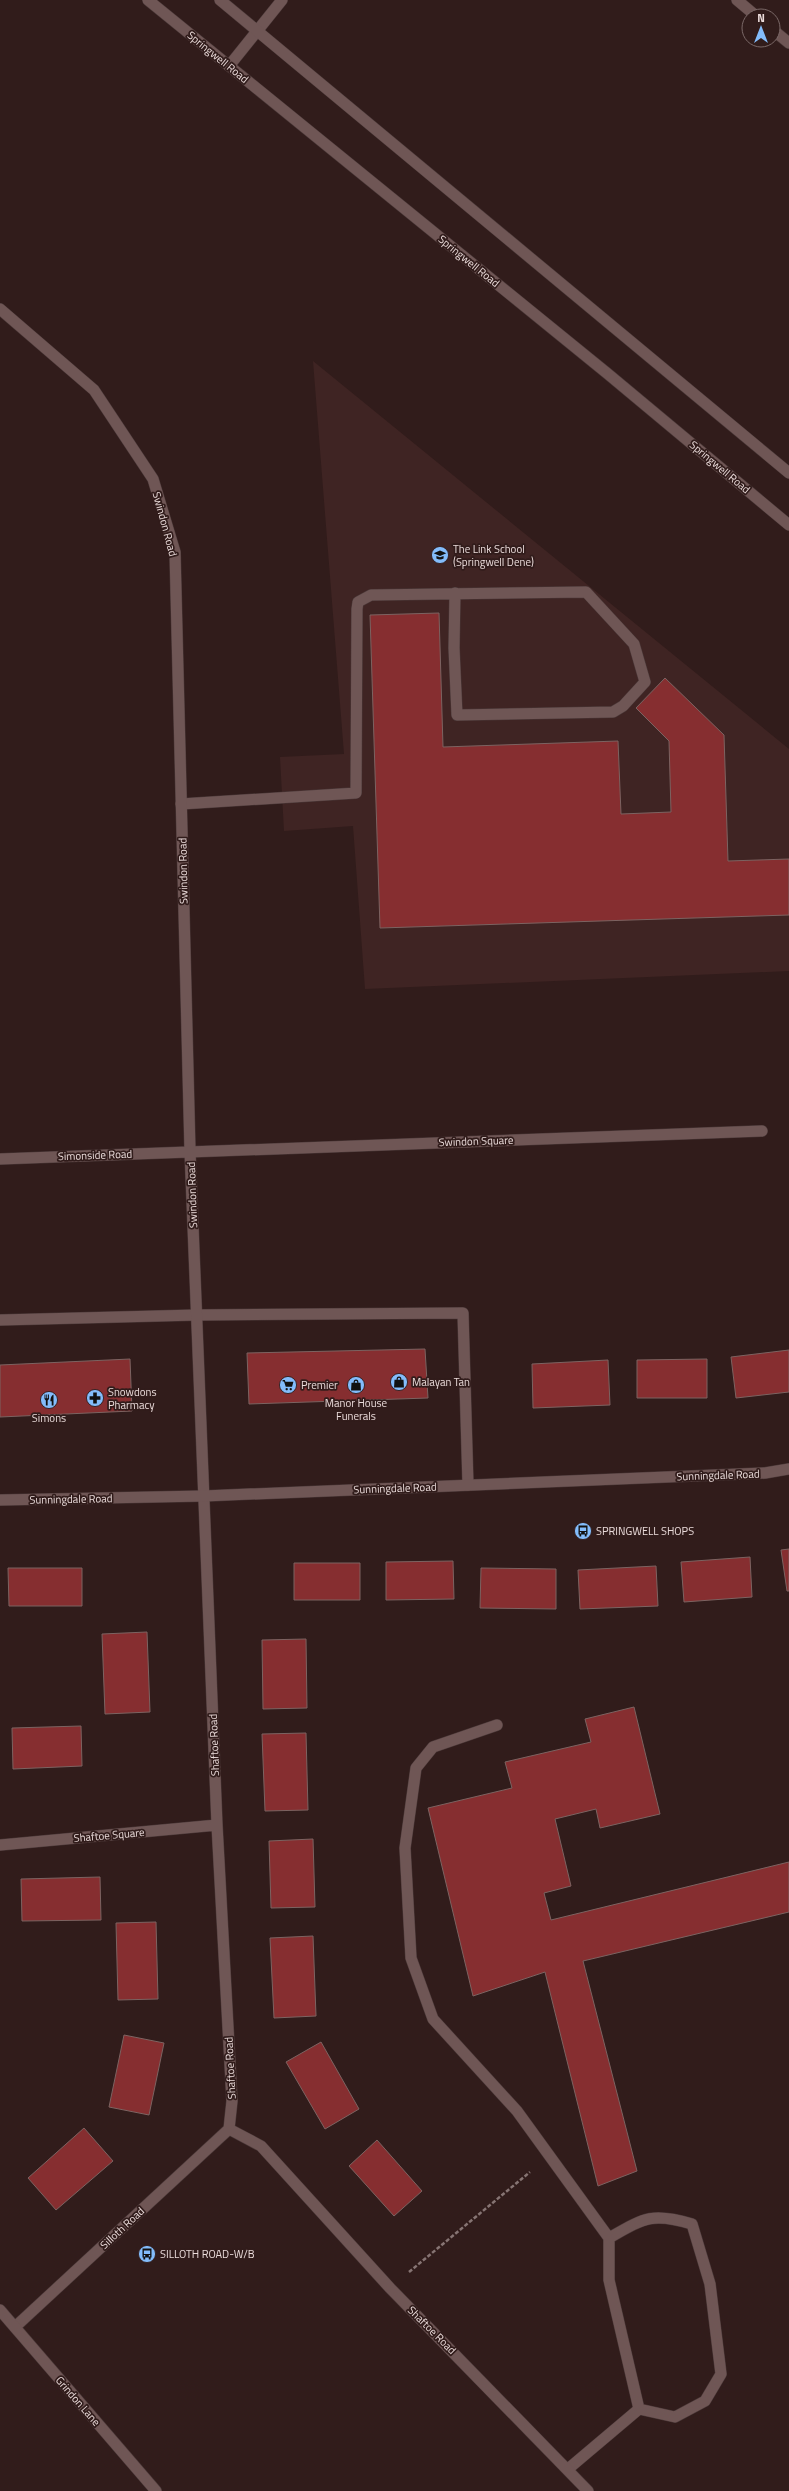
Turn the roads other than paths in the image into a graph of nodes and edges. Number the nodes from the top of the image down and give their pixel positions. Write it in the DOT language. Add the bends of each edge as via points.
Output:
graph roads {
  1 [pos="148,0"];
  2 [pos="220,0"];
  3 [pos="282,0"];
  4 [pos="736,0"];
  5 [pos="746,8"];
  6 [pos="257,31"];
  7 [pos="781,36"];
  8 [pos="789,43"];
  9 [pos="229,66"];
  10 [pos="0,310"];
  11 [pos="789,473"];
  12 [pos="789,525"];
  13 [pos="455,593"];
  14 [pos="181,804"];
  15 [pos="762,1131"];
  16 [pos="190,1152"];
  17 [pos="0,1158"];
  18 [pos="197,1315"];
  19 [pos="0,1320"];
  20 [pos="789,1469"];
  21 [pos="468,1485"];
  22 [pos="204,1496"];
  23 [pos="0,1500"];
  24 [pos="497,1725"];
  25 [pos="217,1825"];
  26 [pos="0,1845"];
  27 [pos="229,2129"];
  28 [pos="609,2238"];
  29 [pos="0,2310"];
  30 [pos="15,2327"];
  31 [pos="640,2409"];
  32 [pos="568,2469"];
  33 [pos="156,2491"];
  34 [pos="588,2491"];
  1 -- 9 [label="street, Springwell Road"];
  2 -- 6 [label="street"];
  3 -- 6 [label="street"];
  4 -- 5 [label="street"];
  6 -- 9 [label="street"];
  6 -- 11 [label="street"];
  7 -- 8 [label="street"];
  9 -- 12 [label="street, Springwell Road"];
  10 -- 14 [label="street, Swindon Road" via="94,390 153,479 175,552"];
  13 -- 13 [label="street" via="586,592 634,644 645,682 614,712 457,714"];
  13 -- 14 [label="street" via="371,595 358,602 356,794"];
  14 -- 16 [label="street, Swindon Road"];
  15 -- 16 [label="street, Swindon Square"];
  16 -- 17 [label="street, Simonside Road"];
  16 -- 18 [label="street, Swindon Road"];
  18 -- 19 [label="street"];
  18 -- 21 [label="street" via="463,1313"];
  18 -- 22 [label="street, Swindon Road"];
  20 -- 21 [label="street, Sunningdale Road" via="765,1473"];
  21 -- 22 [label="street, Sunningdale Road"];
  22 -- 23 [label="street, Sunningdale Road"];
  22 -- 25 [label="street, Shaftoe Road"];
  24 -- 28 [label="street" via="433,1747 416,1768 405,1848 411,1958 433,2019 517,2111"];
  25 -- 26 [label="street, Shaftoe Square"];
  25 -- 27 [label="street, Shaftoe Road" via="232,2101"];
  27 -- 30 [label="street, Silloth Road"];
  27 -- 32 [label="street, Shaftoe Road" via="261,2146 390,2288"];
  28 -- 31 [label="street" via="609,2280"];
  28 -- 31 [label="street" via="641,2219 670,2218 692,2224 710,2284 721,2374 705,2401 675,2417"];
  29 -- 30 [label="street, Grindon Lane"];
  30 -- 33 [label="street, Grindon Lane"];
  31 -- 32 [label="street"];
  32 -- 34 [label="street, Shaftoe Road"];
}
